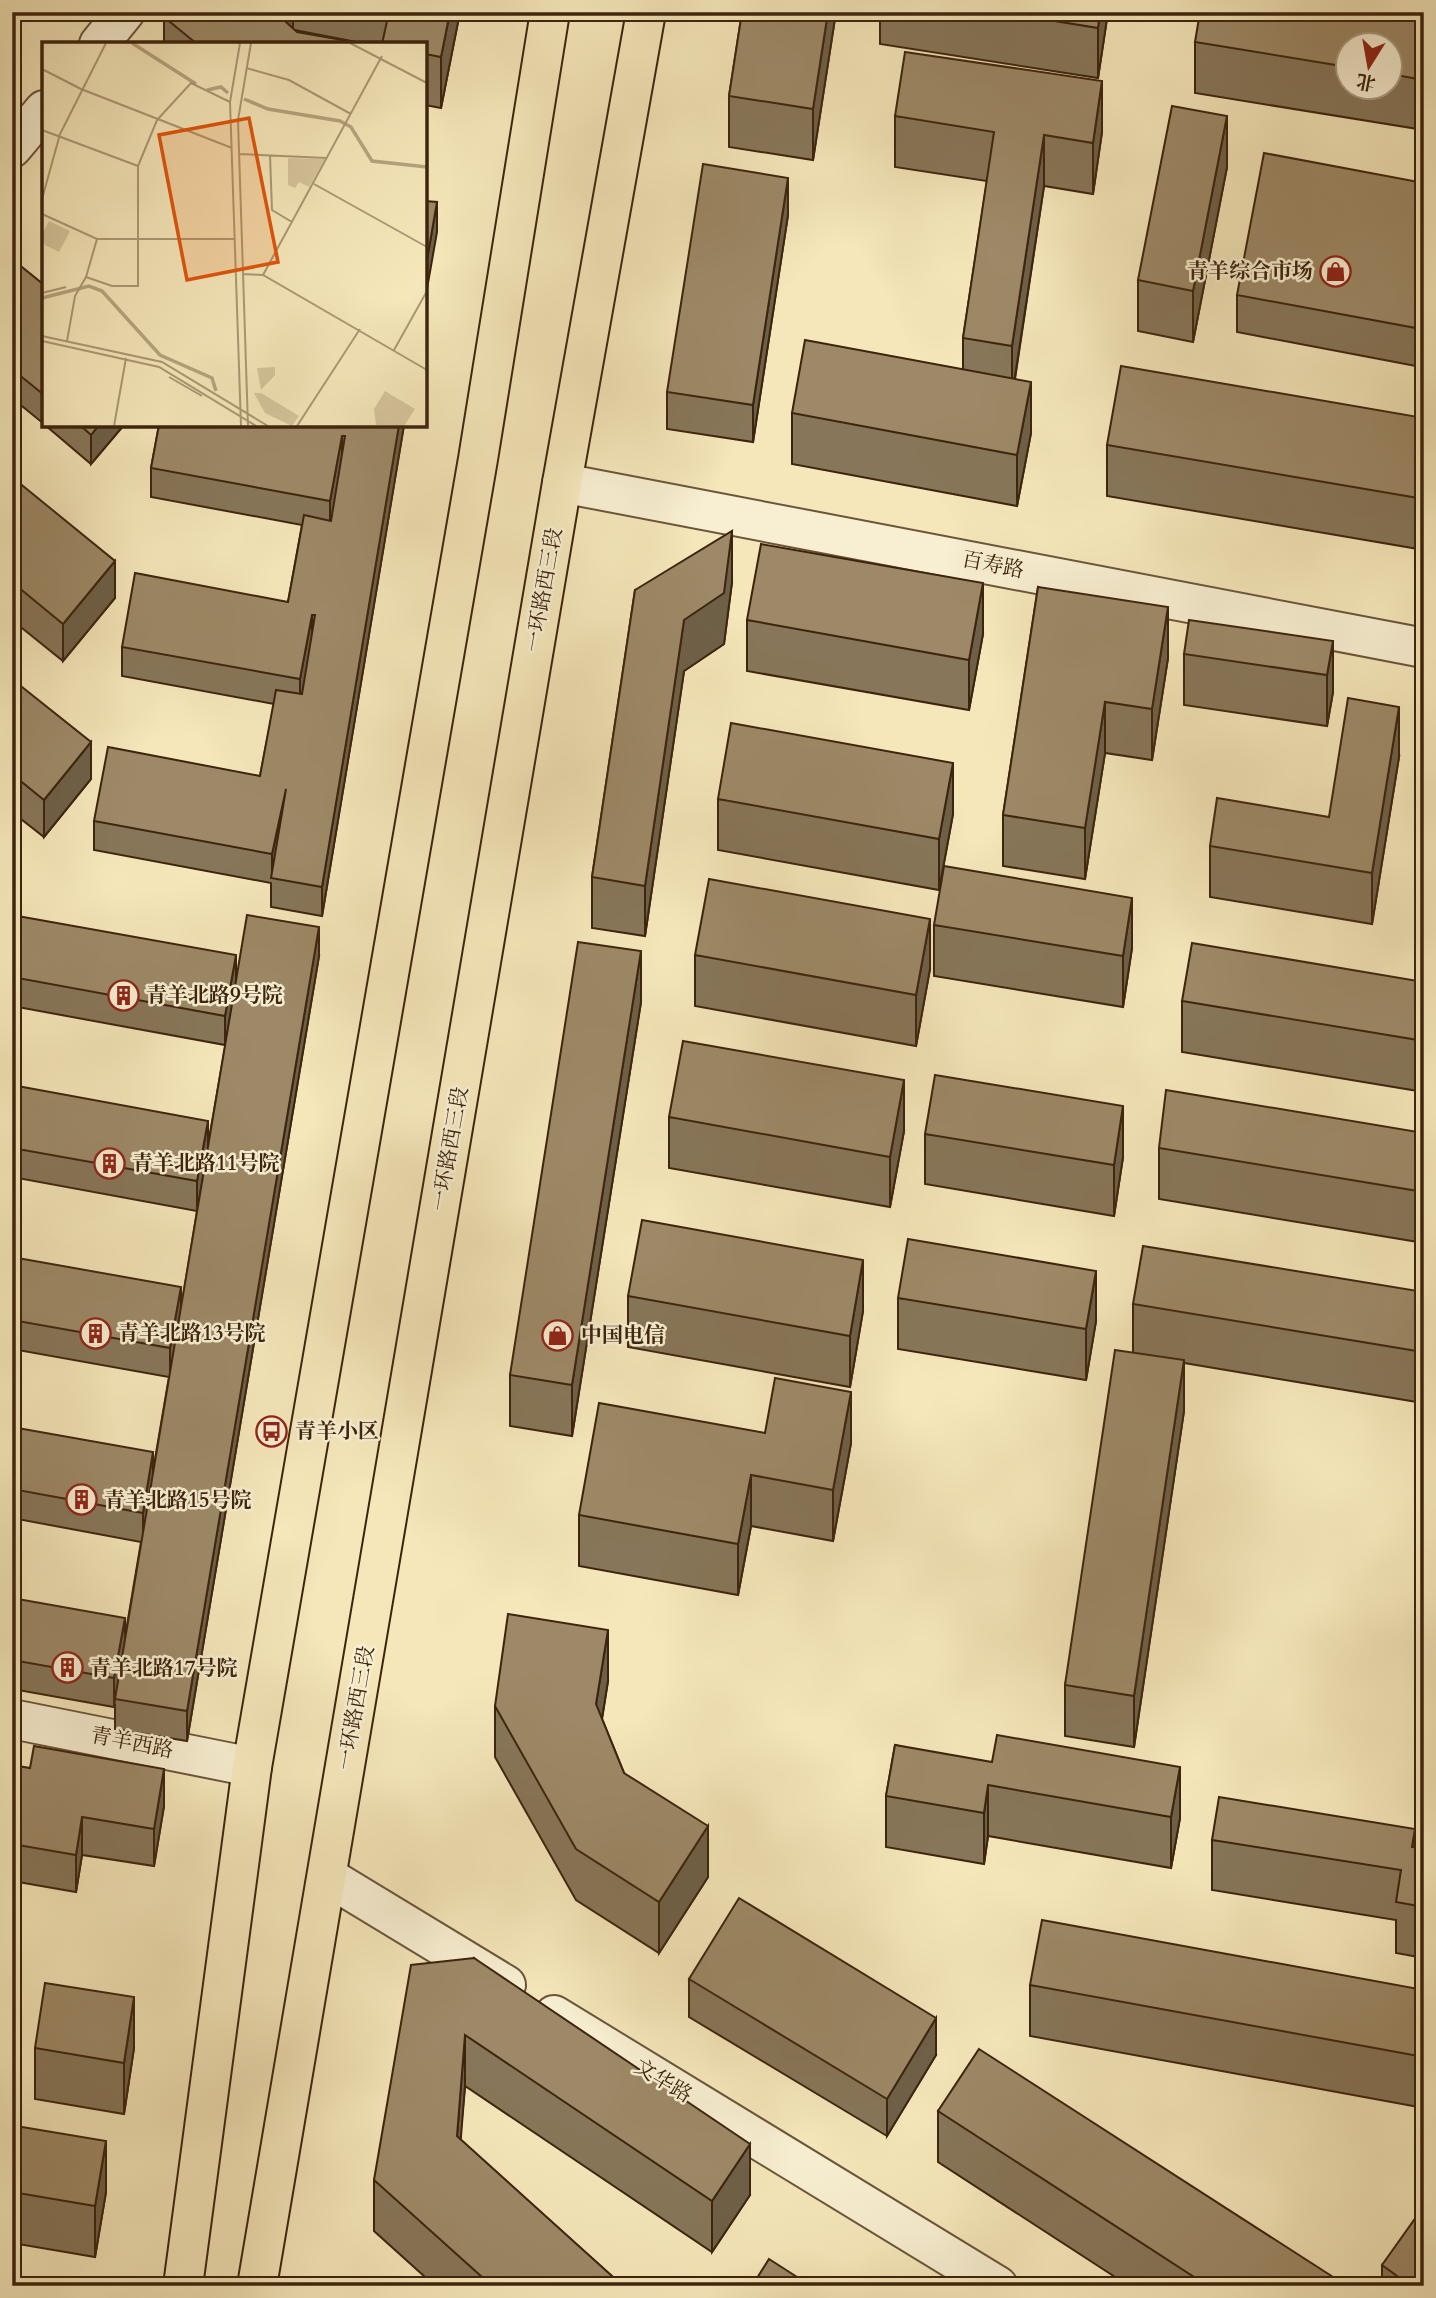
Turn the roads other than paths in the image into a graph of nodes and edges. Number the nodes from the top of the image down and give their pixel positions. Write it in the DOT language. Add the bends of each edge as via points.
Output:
graph roads {
  1 [pos="125,12"];
  2 [pos="551,12"];
  3 [pos="646,12"];
  4 [pos="101,42"];
  5 [pos="42,112"];
  6 [pos="12,148"];
  7 [pos="562,483"];
  8 [pos="1424,648"];
  9 [pos="12,1719"];
  10 [pos="252,1767"];
  11 [pos="328,1877"];
  12 [pos="183,2286"];
  13 [pos="257,2286"];
  14 [pos="998,2286"];
  1 -- 4 [label="street"];
  2 -- 10 [label="main road"];
  3 -- 7 [label="main road, 一环路西三段"];
  5 -- 6 [label="street"];
  7 -- 8 [label="street, 百寿路"];
  7 -- 11 [label="main road, 一环路西三段"];
  9 -- 10 [label="street, 青羊西路"];
  10 -- 12 [label="main road"];
  11 -- 13 [label="main road, 一环路西三段"];
  11 -- 14 [label="street, 文华路"];
}
